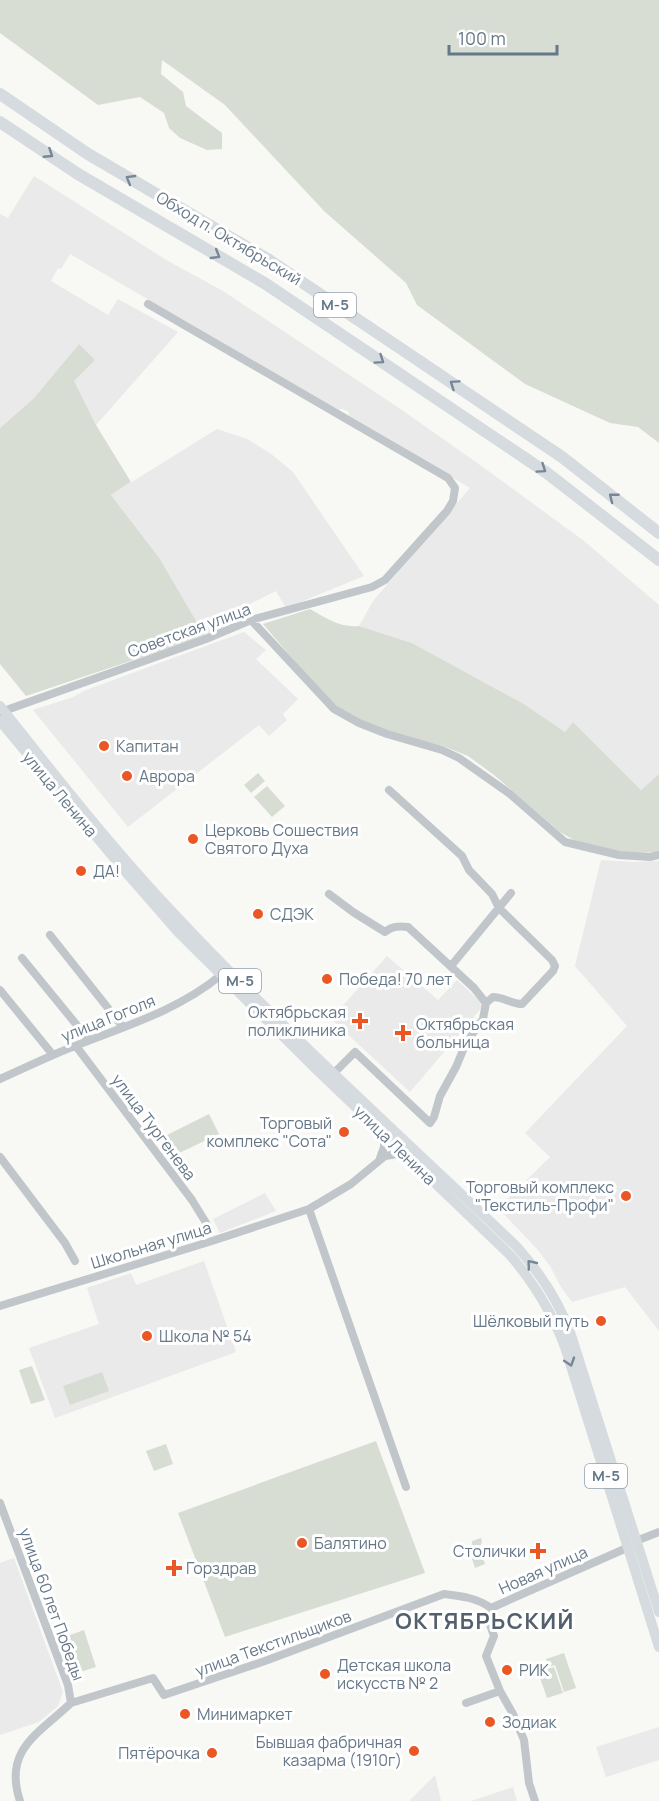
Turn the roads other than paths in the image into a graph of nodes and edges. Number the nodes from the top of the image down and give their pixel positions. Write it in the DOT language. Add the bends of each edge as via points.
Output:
graph roads {
  1 [pos="0,94"];
  2 [pos="0,122"];
  3 [pos="148,304"];
  4 [pos="659,533"];
  5 [pos="659,560"];
  6 [pos="251,620"];
  7 [pos="1,713"];
  8 [pos="389,790"];
  9 [pos="659,855"];
  10 [pos="511,893"];
  11 [pos="330,894"];
  12 [pos="499,908"];
  13 [pos="50,935"];
  14 [pos="22,958"];
  15 [pos="450,966"];
  16 [pos="221,975"];
  17 [pos="0,990"];
  18 [pos="486,1003"];
  19 [pos="123,1027"];
  20 [pos="89,1040"];
  21 [pos="76,1046"];
  22 [pos="53,1055"];
  23 [pos="334,1073"];
  24 [pos="1,1076"];
  25 [pos="384,1134"];
  26 [pos="407,1156"];
  27 [pos="0,1157"];
  28 [pos="380,1158"];
  29 [pos="309,1209"];
  30 [pos="208,1226"];
  31 [pos="75,1262"];
  32 [pos="0,1306"];
  33 [pos="406,1487"];
  34 [pos="0,1503"];
  35 [pos="659,1532"];
  36 [pos="632,1544"];
  37 [pos="491,1608"];
  38 [pos="659,1612"];
  39 [pos="659,1647"];
  40 [pos="500,1691"];
  41 [pos="70,1703"];
  42 [pos="466,1703"];
  43 [pos="20,1801"];
  44 [pos="535,1801"];
  4 -- 1 [label="highway, Обход п. Октябрьский / М-5, one-way" via="562,457 269,260 88,154"];
  2 -- 5 [label="highway, Обход п. Октябрьский / М-5, one-way" via="78,174 266,284 548,473"];
  3 -- 6 [label="street, Советская улица" via="452,483 455,493 447,511 385,580"];
  6 -- 7 [label="street, Советская улица"];
  6 -- 9 [label="street" via="345,717 459,758 510,794 565,842 619,855"];
  7 -- 16 [label="main road, улица Ленина / М-5" via="129,877"];
  7 -- 23 [label="main road, улица Ленина / М-5" via="176,917"];
  8 -- 12 [label="street" via="462,856"];
  10 -- 12 [label="street"];
  11 -- 15 [label="street" via="385,932 408,927"];
  12 -- 15 [label="street"];
  12 -- 18 [label="street" via="555,966 522,1004 500,997"];
  13 -- 19 [label="street"];
  14 -- 20 [label="street"];
  15 -- 18 [label="street"];
  16 -- 19 [label="street, улица Гоголя" via="178,1004"];
  16 -- 25 [label="main road, улица Ленина / М-5"];
  17 -- 22 [label="street"];
  18 -- 23 [label="street" via="483,1018 466,1043 430,1123 355,1052"];
  19 -- 20 [label="street, улица Гоголя"];
  20 -- 21 [label="street, улица Гоголя"];
  21 -- 22 [label="street, улица Гоголя"];
  21 -- 30 [label="street, улица Тургенева"];
  22 -- 24 [label="street, улица Гоголя"];
  36 -- 23 [label="main road, улица Ленина / М-5, one-way" via="572,1335 550,1289 517,1247"];
  25 -- 26 [label="main road, улица Ленина / М-5"];
  25 -- 28 [label="street"];
  26 -- 28 [label="street" via="392,1154"];
  26 -- 36 [label="main road, улица Ленина / М-5, one-way" via="510,1255 548,1308"];
  27 -- 31 [label="street"];
  28 -- 29 [label="street, Школьная улица" via="351,1184"];
  29 -- 32 [label="street, Школьная улица"];
  29 -- 33 [label="street"];
  34 -- 41 [label="street, улица 60 лет Победы" via="68,1685"];
  35 -- 36 [label="street, Новая улица"];
  36 -- 37 [label="street, Новая улица"];
  36 -- 38 [label="main road, улица Ленина / М-5"];
  36 -- 39 [label="main road, улица Ленина / М-5"];
  37 -- 40 [label="street, Новая улица" via="489,1622 494,1636 486,1656"];
  37 -- 41 [label="street, улица Текстильщиков" via="482,1601 444,1594 164,1695 153,1678"];
  40 -- 42 [label="street"];
  40 -- 44 [label="street, Новая улица" via="524,1740"];
  41 -- 43 [label="street, улица 60 лет Победы" via="21,1754 15,1767"];
}
